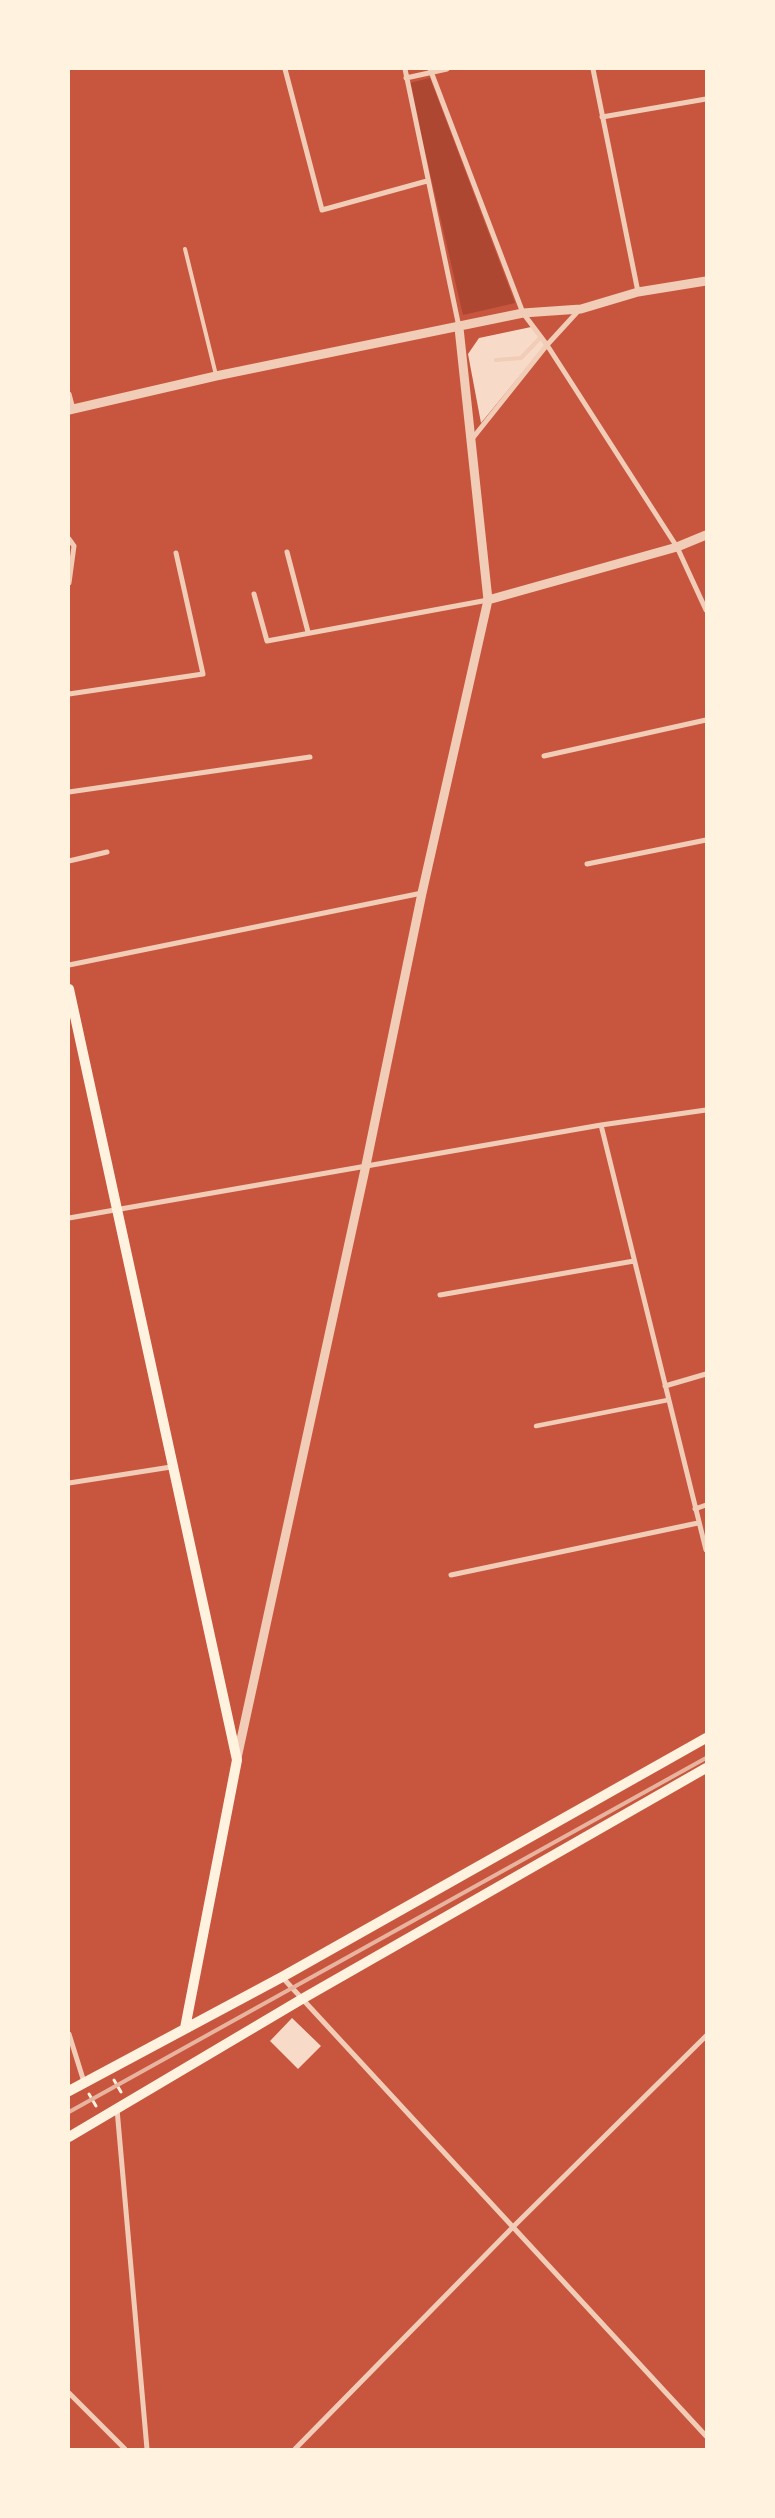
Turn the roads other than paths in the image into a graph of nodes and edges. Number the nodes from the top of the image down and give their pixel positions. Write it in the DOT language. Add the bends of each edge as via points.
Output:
graph roads {
  1 [pos="284,69"];
  2 [pos="405,69"];
  3 [pos="447,69"];
  4 [pos="592,69"];
  5 [pos="431,70"];
  6 [pos="406,78"];
  7 [pos="706,100"];
  8 [pos="602,117"];
  9 [pos="427,182"];
  10 [pos="185,249"];
  11 [pos="706,281"];
  12 [pos="638,292"];
  13 [pos="580,309"];
  14 [pos="523,313"];
  15 [pos="459,328"];
  16 [pos="542,337"];
  17 [pos="547,345"];
  18 [pos="496,360"];
  19 [pos="216,376"];
  20 [pos="69,394"];
  21 [pos="71,410"];
  22 [pos="472,439"];
  23 [pos="706,535"];
  24 [pos="69,539"];
  25 [pos="677,547"];
  26 [pos="287,552"];
  27 [pos="176,553"];
  28 [pos="69,583"];
  29 [pos="254,594"];
  30 [pos="488,600"];
  31 [pos="706,610"];
  32 [pos="308,632"];
  33 [pos="69,694"];
  34 [pos="706,720"];
  35 [pos="544,756"];
  36 [pos="310,757"];
  37 [pos="69,792"];
  38 [pos="706,840"];
  39 [pos="107,852"];
  40 [pos="69,861"];
  41 [pos="587,864"];
  42 [pos="422,893"];
  43 [pos="69,965"];
  44 [pos="69,989"];
  45 [pos="706,1110"];
  46 [pos="601,1125"];
  47 [pos="366,1166"];
  48 [pos="117,1208"];
  49 [pos="69,1218"];
  50 [pos="634,1261"];
  51 [pos="440,1294"];
  52 [pos="706,1374"];
  53 [pos="665,1386"];
  54 [pos="668,1400"];
  55 [pos="536,1426"];
  56 [pos="172,1467"];
  57 [pos="69,1482"];
  58 [pos="706,1505"];
  59 [pos="695,1509"];
  60 [pos="698,1522"];
  61 [pos="706,1550"];
  62 [pos="451,1576"];
  63 [pos="706,1738"];
  64 [pos="237,1760"];
  65 [pos="706,1768"];
  66 [pos="282,1977"];
  67 [pos="302,1999"];
  68 [pos="185,2028"];
  69 [pos="69,2034"];
  70 [pos="706,2036"];
  71 [pos="84,2082"];
  72 [pos="69,2091"];
  73 [pos="117,2108"];
  74 [pos="69,2137"];
  75 [pos="512,2227"];
  76 [pos="69,2393"];
  77 [pos="706,2436"];
  78 [pos="125,2449"];
  79 [pos="147,2449"];
  80 [pos="295,2449"];
  1 -- 9 [label="street" via="322,210"];
  2 -- 6 [label="street"];
  3 -- 5 [label="street"];
  4 -- 8 [label="street"];
  5 -- 6 [label="street"];
  5 -- 14 [label="street"];
  6 -- 9 [label="street"];
  7 -- 8 [label="street"];
  8 -- 12 [label="street"];
  9 -- 15 [label="street"];
  10 -- 19 [label="lane"];
  11 -- 12 [label="street"];
  12 -- 13 [label="street"];
  13 -- 14 [label="street"];
  13 -- 17 [label="street"];
  14 -- 15 [label="street"];
  14 -- 16 [label="street"];
  15 -- 19 [label="street"];
  15 -- 22 [label="street"];
  16 -- 17 [label="street"];
  16 -- 18 [label="lane" via="521,358"];
  17 -- 22 [label="street"];
  17 -- 25 [label="street"];
  19 -- 21 [label="street"];
  20 -- 21 [label="street"];
  22 -- 30 [label="street"];
  23 -- 25 [label="street"];
  24 -- 28 [label="street" via="74,546"];
  25 -- 30 [label="street"];
  25 -- 31 [label="street"];
  26 -- 32 [label="street"];
  27 -- 33 [label="street" via="203,674"];
  29 -- 32 [label="street" via="267,641"];
  30 -- 32 [label="street"];
  30 -- 42 [label="street"];
  34 -- 35 [label="street"];
  36 -- 37 [label="street"];
  38 -- 41 [label="street"];
  39 -- 40 [label="street"];
  42 -- 43 [label="street"];
  42 -- 47 [label="street"];
  44 -- 48 [label="main road"];
  45 -- 46 [label="street"];
  46 -- 47 [label="street"];
  46 -- 50 [label="street"];
  47 -- 48 [label="street"];
  47 -- 64 [label="street"];
  48 -- 49 [label="street"];
  48 -- 56 [label="main road"];
  50 -- 51 [label="street"];
  50 -- 53 [label="street"];
  52 -- 53 [label="street"];
  53 -- 54 [label="street"];
  54 -- 55 [label="street"];
  54 -- 59 [label="street"];
  56 -- 57 [label="street"];
  56 -- 64 [label="main road"];
  58 -- 59 [label="street"];
  59 -- 60 [label="street"];
  60 -- 61 [label="street"];
  60 -- 62 [label="street"];
  63 -- 66 [label="main road"];
  64 -- 68 [label="main road"];
  65 -- 67 [label="main road"];
  66 -- 67 [label="street"];
  66 -- 68 [label="main road"];
  67 -- 73 [label="main road"];
  67 -- 75 [label="street"];
  68 -- 71 [label="main road"];
  69 -- 71 [label="street"];
  70 -- 75 [label="street"];
  71 -- 72 [label="main road"];
  73 -- 74 [label="main road"];
  73 -- 79 [label="street"];
  75 -- 77 [label="street"];
  75 -- 80 [label="street"];
  76 -- 78 [label="street"];
}
